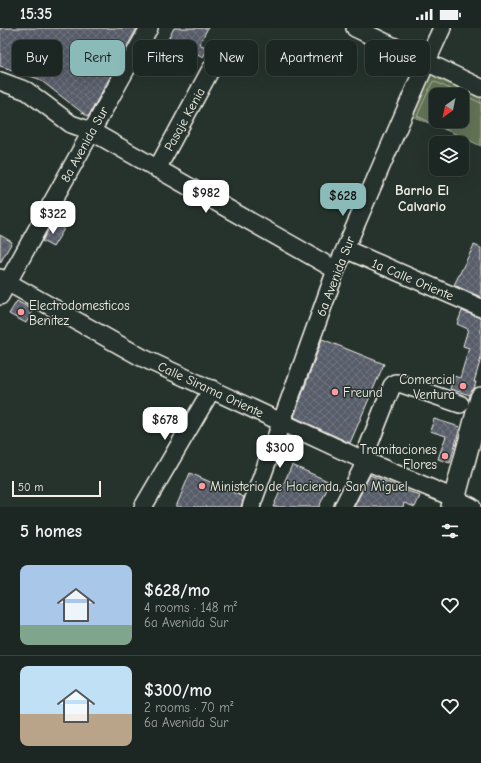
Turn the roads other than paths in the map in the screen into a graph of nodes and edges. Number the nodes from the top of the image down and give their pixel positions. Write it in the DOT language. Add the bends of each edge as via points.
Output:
graph roads {
  1 [pos="149,28"];
  2 [pos="355,28"];
  3 [pos="442,28"];
  4 [pos="379,40"];
  5 [pos="430,54"];
  6 [pos="430,65"];
  7 [pos="207,76"];
  8 [pos="420,76"];
  9 [pos="0,81"];
  10 [pos="481,88"];
  11 [pos="91,131"];
  12 [pos="157,169"];
  13 [pos="345,249"];
  14 [pos="336,270"];
  15 [pos="2,285"];
  16 [pos="481,308"];
  17 [pos="212,389"];
  18 [pos="481,398"];
  19 [pos="460,404"];
  20 [pos="282,422"];
  21 [pos="365,461"];
  22 [pos="459,504"];
  23 [pos="143,507"];
  24 [pos="251,507"];
  25 [pos="343,507"];
  1 -- 11 [label="street, 8a Avenida Sur"];
  2 -- 4 [label="street"];
  3 -- 5 [label="street, 6a Avenida Sur"];
  6 -- 10 [label="street"];
  7 -- 12 [label="street, Pasaje Kenia"];
  8 -- 13 [label="street, 6a Avenida Sur"];
  9 -- 11 [label="street" via="27,91 71,124"];
  11 -- 12 [label="street"];
  11 -- 15 [label="street, 8a Avenida Sur"];
  12 -- 14 [label="street"];
  13 -- 14 [label="street, 6a Avenida Sur"];
  13 -- 16 [label="street, 1a Calle Oriente"];
  14 -- 20 [label="street, 6a Avenida Sur"];
  15 -- 17 [label="street, Calle Sirama Oriente" via="141,357"];
  17 -- 20 [label="street, Calle Sirama Oriente"];
  17 -- 23 [label="street"];
  18 -- 22 [label="main road"];
  19 -- 21 [label="street" via="396,383 392,386"];
  20 -- 21 [label="street, Calle Sirama Oriente"];
  20 -- 24 [label="street, 6a Avenida Sur"];
  21 -- 22 [label="street, Calle Sirama Oriente"];
  21 -- 25 [label="street"];
}
